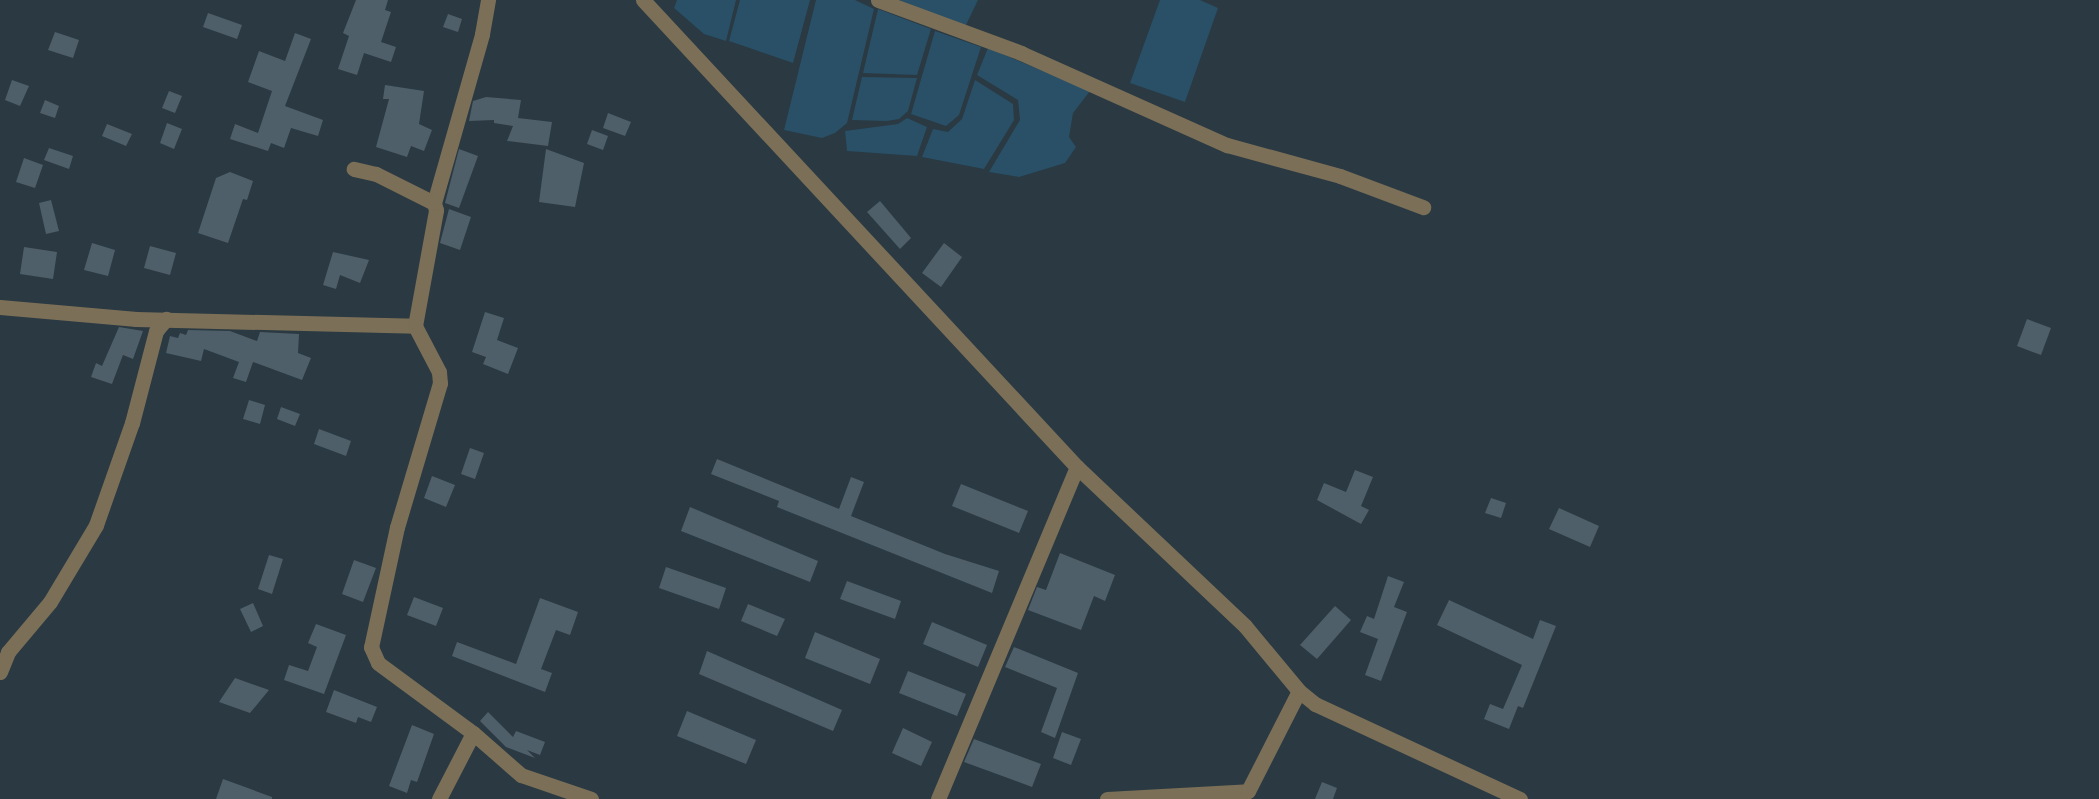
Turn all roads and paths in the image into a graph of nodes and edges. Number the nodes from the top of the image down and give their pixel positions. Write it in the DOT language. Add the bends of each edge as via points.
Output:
graph roads {
  1 [pos="488,0"];
  2 [pos="643,0"];
  3 [pos="879,0"];
  4 [pos="354,169"];
  5 [pos="434,203"];
  6 [pos="1422,207"];
  7 [pos="0,307"];
  8 [pos="166,319"];
  9 [pos="415,326"];
  10 [pos="1077,467"];
  11 [pos="0,672"];
  12 [pos="1299,691"];
  13 [pos="473,733"];
  14 [pos="1245,795"];
  15 [pos="439,799"];
  16 [pos="591,799"];
  17 [pos="938,799"];
  18 [pos="1107,799"];
  19 [pos="1520,799"];
  1 -- 5 [label="street" via="480,44"];
  2 -- 10 [label="street"];
  3 -- 6 [label="street" via="1021,53 1227,145 1340,176"];
  4 -- 5 [label="street" via="376,174"];
  5 -- 9 [label="street" via="436,210"];
  7 -- 8 [label="street"];
  8 -- 9 [label="street"];
  8 -- 11 [label="street" via="156,332 132,423 96,525 50,602 8,652"];
  9 -- 13 [label="street" via="439,372 440,383 397,527 370,648 378,663"];
  10 -- 12 [label="street" via="1245,626"];
  10 -- 17 [label="street"];
  12 -- 14 [label="street"];
  12 -- 19 [label="street" via="1315,704"];
  13 -- 15 [label="street"];
  13 -- 16 [label="street" via="521,776"];
  14 -- 18 [label="street"];
}
